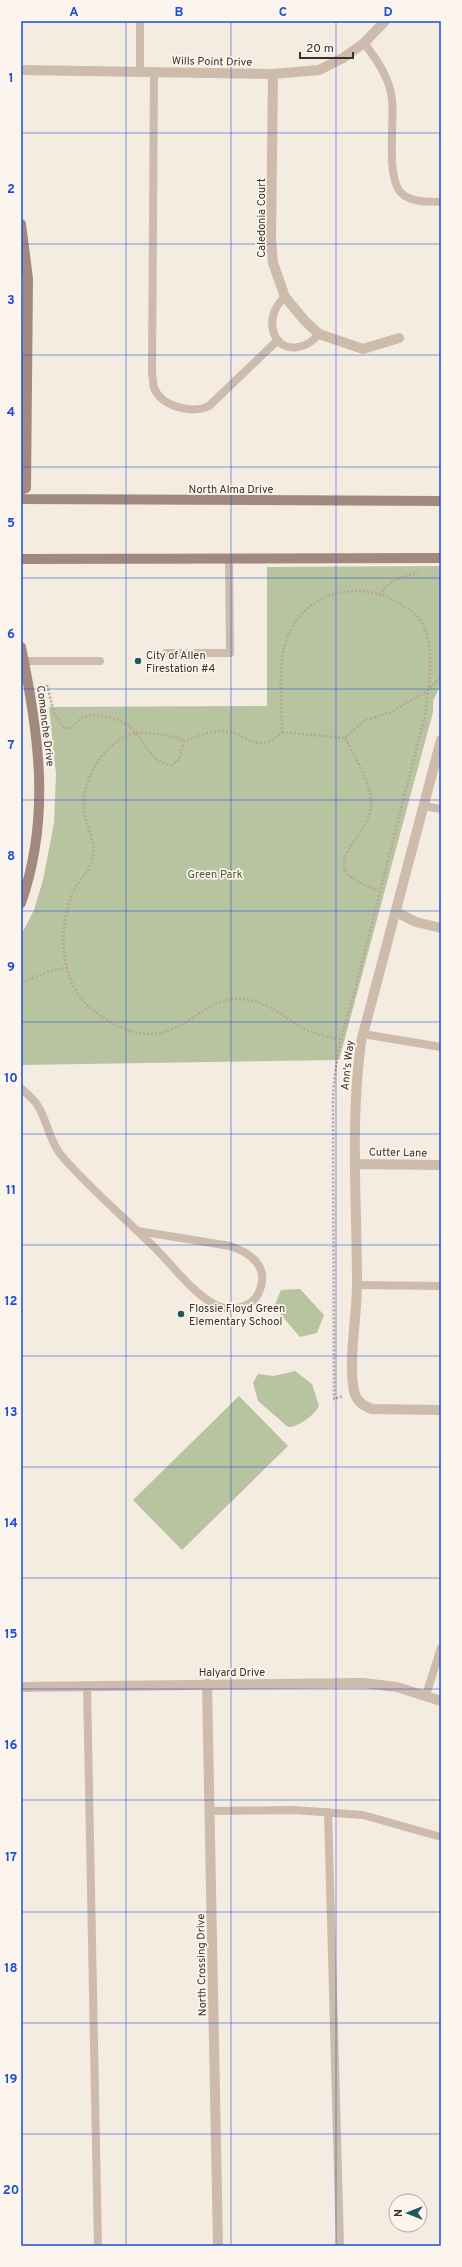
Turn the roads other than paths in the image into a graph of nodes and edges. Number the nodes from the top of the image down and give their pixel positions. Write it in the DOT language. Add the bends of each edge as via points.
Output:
graph roads {
  1 [pos="140,21"];
  2 [pos="385,21"];
  3 [pos="364,43"];
  4 [pos="21,70"];
  5 [pos="140,72"];
  6 [pos="154,72"];
  7 [pos="273,74"];
  8 [pos="441,202"];
  9 [pos="21,224"];
  10 [pos="285,297"];
  11 [pos="24,334"];
  12 [pos="319,334"];
  13 [pos="399,338"];
  14 [pos="278,340"];
  15 [pos="21,490"];
  16 [pos="21,499"];
  17 [pos="441,501"];
  18 [pos="441,558"];
  19 [pos="21,559"];
  20 [pos="230,559"];
  21 [pos="21,647"];
  22 [pos="166,653"];
  23 [pos="24,661"];
  24 [pos="100,661"];
  25 [pos="441,740"];
  26 [pos="424,806"];
  27 [pos="441,808"];
  28 [pos="21,903"];
  29 [pos="396,912"];
  30 [pos="441,928"];
  31 [pos="363,1034"];
  32 [pos="441,1048"];
  33 [pos="21,1088"];
  34 [pos="355,1164"];
  35 [pos="441,1165"];
  36 [pos="138,1231"];
  37 [pos="357,1285"];
  38 [pos="441,1286"];
  39 [pos="441,1410"];
  40 [pos="441,1648"];
  41 [pos="207,1684"];
  42 [pos="87,1686"];
  43 [pos="21,1687"];
  44 [pos="426,1695"];
  45 [pos="441,1701"];
  46 [pos="209,1811"];
  47 [pos="328,1812"];
  48 [pos="441,1837"];
  49 [pos="98,2246"];
  50 [pos="218,2246"];
  51 [pos="340,2246"];
  1 -- 5 [label="lane"];
  2 -- 3 [label="street, Wills Point Drive"];
  3 -- 7 [label="street, Wills Point Drive" via="343,58 319,70"];
  3 -- 8 [label="lane" via="382,67 392,99 392,171 398,191 418,201"];
  4 -- 5 [label="street, Wills Point Drive"];
  5 -- 6 [label="street, Wills Point Drive"];
  6 -- 7 [label="street, Wills Point Drive"];
  6 -- 14 [label="lane" via="154,388 163,399 180,408 202,409 209,406"];
  7 -- 10 [label="street, Caledonia Court" via="273,263"];
  9 -- 11 [label="main road" via="28,279"];
  10 -- 12 [label="street, Caledonia Court"];
  10 -- 14 [label="lane" via="278,303 271,321 272,332"];
  11 -- 15 [label="main road" via="26,488"];
  12 -- 13 [label="street, Caledonia Court" via="363,349"];
  12 -- 14 [label="lane" via="308,344 297,346 284,345"];
  16 -- 17 [label="main road, North Alma Drive"];
  18 -- 20 [label="main road"];
  19 -- 20 [label="main road"];
  20 -- 22 [label="lane" via="230,653"];
  21 -- 23 [label="main road, Comanche Drive"];
  23 -- 24 [label="lane"];
  23 -- 28 [label="main road, Comanche Drive" via="39,758 41,797 36,840"];
  25 -- 26 [label="street, Ann's Way"];
  26 -- 27 [label="lane"];
  26 -- 29 [label="street, Ann's Way"];
  29 -- 30 [label="street" via="416,922"];
  29 -- 31 [label="street, Ann's Way"];
  31 -- 32 [label="lane"];
  31 -- 34 [label="street, Ann's Way" via="356,1078"];
  33 -- 36 [label="lane" via="36,1103 60,1154"];
  34 -- 35 [label="street, Cutter Lane"];
  34 -- 37 [label="street, Ann's Way"];
  36 -- 36 [label="lane" via="200,1293 217,1306 228,1310 240,1308 254,1301 259,1293 263,1280 259,1266 253,1257 244,1251 230,1246"];
  37 -- 38 [label="lane"];
  37 -- 39 [label="street, Ann's Way" via="353,1368 354,1389 360,1402 372,1409"];
  40 -- 44 [label="lane"];
  41 -- 42 [label="street, Halyard Drive"];
  41 -- 44 [label="street, Halyard Drive" via="363,1683 397,1687"];
  41 -- 46 [label="street, North Crossing Drive"];
  42 -- 43 [label="street, Halyard Drive"];
  42 -- 49 [label="lane"];
  44 -- 45 [label="street, Halyard Drive"];
  46 -- 47 [label="lane"];
  46 -- 50 [label="street, North Crossing Drive"];
  47 -- 48 [label="lane" via="363,1815"];
  47 -- 51 [label="lane"];
}
